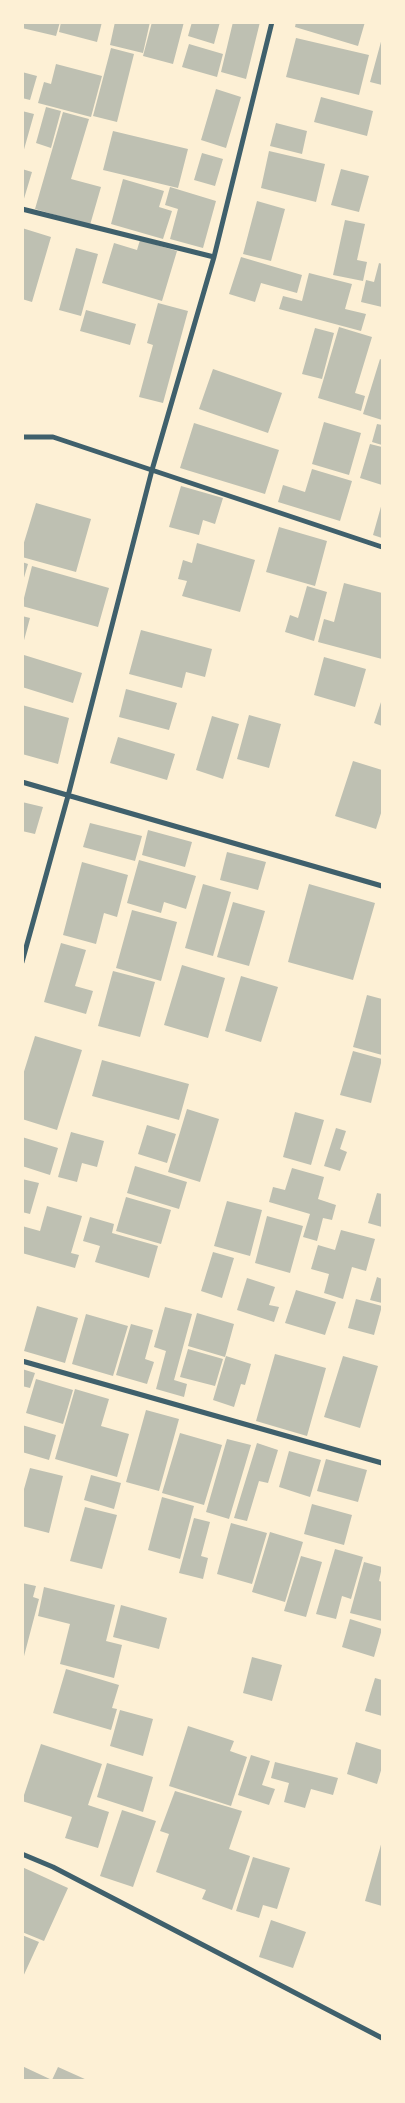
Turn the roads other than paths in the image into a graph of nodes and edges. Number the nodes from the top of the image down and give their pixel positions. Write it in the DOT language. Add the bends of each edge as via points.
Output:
graph roads {
  1 [pos="272,22"];
  2 [pos="22,209"];
  3 [pos="214,257"];
  4 [pos="22,437"];
  5 [pos="152,470"];
  6 [pos="382,546"];
  7 [pos="22,782"];
  8 [pos="68,796"];
  9 [pos="382,886"];
  10 [pos="22,962"];
  11 [pos="22,1361"];
  12 [pos="382,1463"];
  13 [pos="22,1854"];
  14 [pos="382,2038"];
  1 -- 3 [label="street"];
  2 -- 3 [label="street"];
  3 -- 5 [label="street"];
  4 -- 5 [label="street" via="53,437"];
  5 -- 6 [label="street"];
  5 -- 8 [label="street"];
  7 -- 8 [label="street"];
  8 -- 9 [label="street"];
  8 -- 10 [label="street"];
  11 -- 12 [label="street"];
  13 -- 14 [label="street" via="53,1867"];
}
